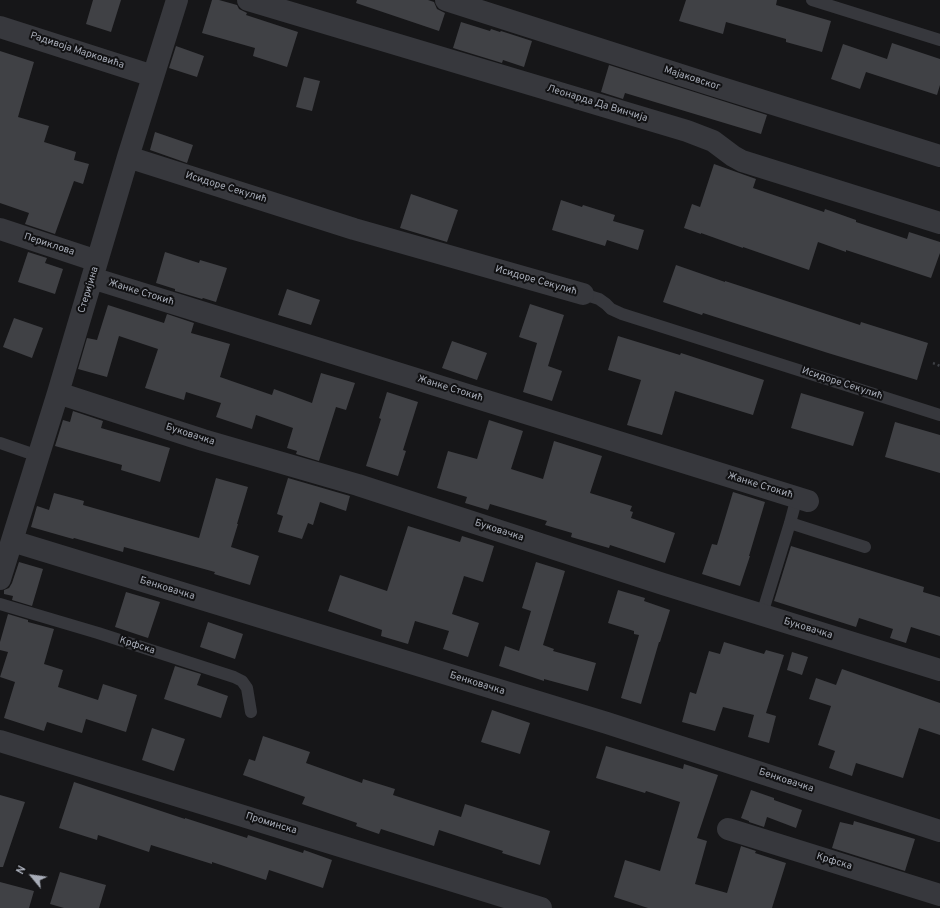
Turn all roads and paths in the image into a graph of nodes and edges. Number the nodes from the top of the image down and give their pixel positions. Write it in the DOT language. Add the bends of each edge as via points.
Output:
graph roads {
  1 [pos="177,0"];
  2 [pos="248,0"];
  3 [pos="446,0"];
  4 [pos="812,0"];
  5 [pos="0,27"];
  6 [pos="940,40"];
  7 [pos="153,76"];
  8 [pos="940,156"];
  9 [pos="128,157"];
  10 [pos="940,222"];
  11 [pos="0,229"];
  12 [pos="95,269"];
  13 [pos="583,294"];
  14 [pos="933,364"];
  15 [pos="940,366"];
  16 [pos="58,393"];
  17 [pos="940,415"];
  18 [pos="0,443"];
  19 [pos="38,456"];
  20 [pos="803,499"];
  21 [pos="790,523"];
  22 [pos="12,541"];
  23 [pos="865,547"];
  24 [pos="0,579"];
  25 [pos="0,604"];
  26 [pos="762,614"];
  27 [pos="940,670"];
  28 [pos="251,712"];
  29 [pos="0,740"];
  30 [pos="728,829"];
  31 [pos="940,831"];
  32 [pos="940,895"];
  33 [pos="541,908"];
  1 -- 7 [label="street, Стеријина"];
  2 -- 10 [label="street, Леонарда Да Винчија" via="686,131 713,141 742,161"];
  3 -- 8 [label="street, Мајаковског"];
  4 -- 6 [label="lane"];
  5 -- 7 [label="street, Радивоја Марковића"];
  7 -- 9 [label="street, Стеријина"];
  9 -- 12 [label="street, Стеријина"];
  9 -- 13 [label="street, Исидоре Секулић" via="354,228"];
  11 -- 12 [label="street, Периклова"];
  12 -- 16 [label="street, Стеријина"];
  12 -- 20 [label="street, Жанке Стокић"];
  13 -- 17 [label="lane, Исидоре Секулић" via="598,299 622,314"];
  14 -- 15 [label="path"];
  16 -- 19 [label="street, Стеријина"];
  16 -- 26 [label="street, Буковачка" via="203,440 358,485"];
  18 -- 19 [label="lane"];
  19 -- 22 [label="street, Стеријина"];
  20 -- 21 [label="lane"];
  21 -- 23 [label="lane"];
  21 -- 26 [label="lane"];
  22 -- 24 [label="street, Стеријина"];
  22 -- 31 [label="street, Бенковачка" via="599,721"];
  25 -- 28 [label="lane, Крфска" via="234,677 242,681 247,688"];
  26 -- 27 [label="street, Буковачка"];
  29 -- 33 [label="street, Проминска"];
  30 -- 32 [label="street, Крфска"];
}
